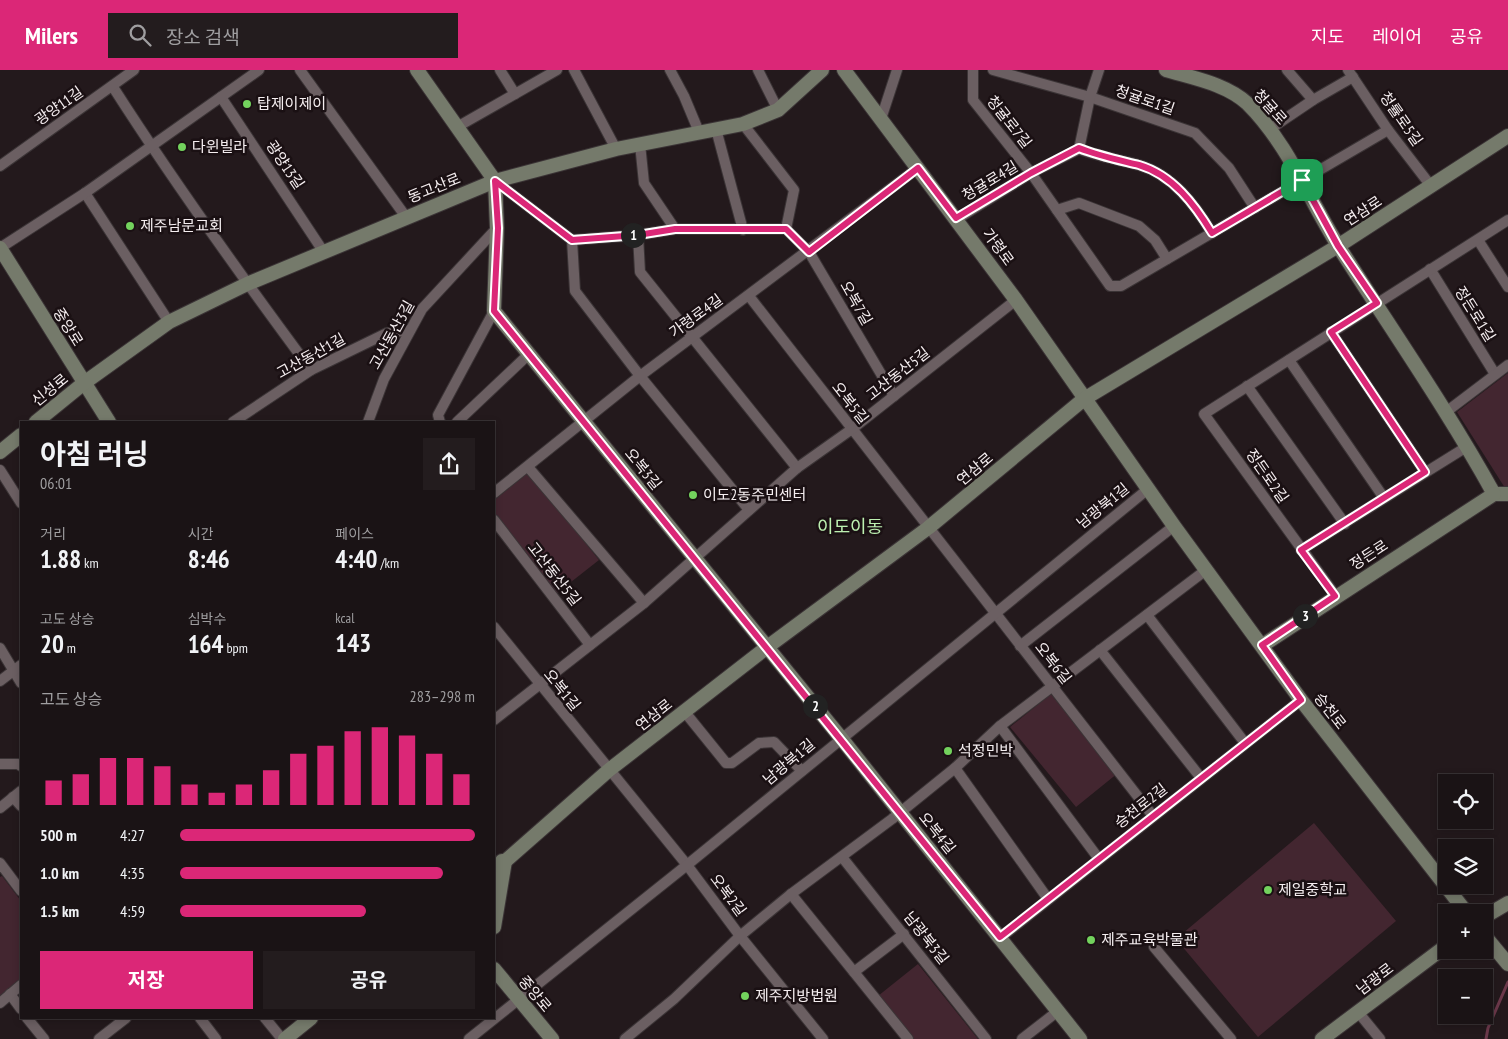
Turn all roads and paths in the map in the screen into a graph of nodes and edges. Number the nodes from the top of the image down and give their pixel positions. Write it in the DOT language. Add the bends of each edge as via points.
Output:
graph roads {
  1 [pos="134,70"];
  2 [pos="259,70"];
  3 [pos="300,70"];
  4 [pos="417,70"];
  5 [pos="500,70"];
  6 [pos="557,70"];
  7 [pos="574,70"];
  8 [pos="670,70"];
  9 [pos="758,70"];
  10 [pos="822,70"];
  11 [pos="844,70"];
  12 [pos="897,70"];
  13 [pos="972,70"];
  14 [pos="993,70"];
  15 [pos="1100,70"];
  16 [pos="1166,70"];
  17 [pos="1287,70"];
  18 [pos="1350,73"];
  19 [pos="113,87"];
  20 [pos="515,94"];
  21 [pos="221,97"];
  22 [pos="1090,97"];
  23 [pos="1313,100"];
  24 [pos="778,110"];
  25 [pos="881,119"];
  26 [pos="743,124"];
  27 [pos="457,127"];
  28 [pos="716,129"];
  29 [pos="1270,129"];
  30 [pos="1388,130"];
  31 [pos="699,132"];
  32 [pos="1508,136"];
  33 [pos="640,144"];
  34 [pos="150,146"];
  35 [pos="1079,148"];
  36 [pos="616,149"];
  37 [pos="0,166"];
  38 [pos="918,168"];
  39 [pos="1031,173"];
  40 [pos="1302,180"];
  41 [pos="495,181"];
  42 [pos="1431,186"];
  43 [pos="85,193"];
  44 [pos="1255,208"];
  45 [pos="1057,210"];
  46 [pos="406,217"];
  47 [pos="956,218"];
  48 [pos="1508,220"];
  49 [pos="498,228"];
  50 [pos="675,229"];
  51 [pos="786,229"];
  52 [pos="743,230"];
  53 [pos="1212,233"];
  54 [pos="638,235"];
  55 [pos="572,240"];
  56 [pos="1478,240"];
  57 [pos="1338,246"];
  58 [pos="0,248"];
  59 [pos="323,250"];
  60 [pos="809,252"];
  61 [pos="1167,259"];
  62 [pos="1430,270"];
  63 [pos="247,284"];
  64 [pos="1508,287"];
  65 [pos="748,296"];
  66 [pos="1016,300"];
  67 [pos="1377,303"];
  68 [pos="494,311"];
  69 [pos="169,322"];
  70 [pos="410,330"];
  71 [pos="1331,332"];
  72 [pos="693,337"];
  73 [pos="530,353"];
  74 [pos="1289,360"];
  75 [pos="1508,364"];
  76 [pos="311,370"];
  77 [pos="1495,374"];
  78 [pos="640,376"];
  79 [pos="84,383"];
  80 [pos="1247,386"];
  81 [pos="894,396"];
  82 [pos="1084,399"];
  83 [pos="1446,412"];
  84 [pos="583,420"];
  85 [pos="37,421"];
  86 [pos="108,421"];
  87 [pos="234,421"];
  88 [pos="368,421"];
  89 [pos="440,421"];
  90 [pos="458,421"];
  91 [pos="852,429"];
  92 [pos="20,435"];
  93 [pos="1468,446"];
  94 [pos="1,449"];
  95 [pos="528,467"];
  96 [pos="797,468"];
  97 [pos="0,470"];
  98 [pos="1425,472"];
  99 [pos="1148,488"];
  100 [pos="495,492"];
  101 [pos="1494,494"];
  102 [pos="1508,494"];
  103 [pos="1384,498"];
  104 [pos="20,502"];
  105 [pos="749,510"];
  106 [pos="495,521"];
  107 [pos="1345,524"];
  108 [pos="1174,526"];
  109 [pos="928,528"];
  110 [pos="1301,550"];
  111 [pos="695,558"];
  112 [pos="1206,570"];
  113 [pos="1335,596"];
  114 [pos="644,603"];
  115 [pos="995,613"];
  116 [pos="1148,615"];
  117 [pos="495,628"];
  118 [pos="590,645"];
  119 [pos="1262,645"];
  120 [pos="1020,646"];
  121 [pos="0,648"];
  122 [pos="766,648"];
  123 [pos="1100,650"];
  124 [pos="18,668"];
  125 [pos="0,681"];
  126 [pos="540,686"];
  127 [pos="1052,687"];
  128 [pos="1301,700"];
  129 [pos="684,712"];
  130 [pos="495,719"];
  131 [pos="1000,726"];
  132 [pos="841,738"];
  133 [pos="1245,743"];
  134 [pos="0,764"];
  135 [pos="20,765"];
  136 [pos="955,768"];
  137 [pos="609,770"];
  138 [pos="802,771"];
  139 [pos="1201,778"];
  140 [pos="17,794"];
  141 [pos="0,808"];
  142 [pos="900,813"];
  143 [pos="1153,816"];
  144 [pos="842,857"];
  145 [pos="1098,860"];
  146 [pos="499,862"];
  147 [pos="0,864"];
  148 [pos="687,865"];
  149 [pos="20,890"];
  150 [pos="791,894"];
  151 [pos="1048,899"];
  152 [pos="1508,903"];
  153 [pos="1460,904"];
  154 [pos="1493,912"];
  155 [pos="495,914"];
  156 [pos="904,934"];
  157 [pos="740,936"];
  158 [pos="1000,937"];
  159 [pos="1493,946"];
  160 [pos="1154,947"];
  161 [pos="1438,952"];
  162 [pos="1508,964"];
  163 [pos="495,970"];
  164 [pos="854,972"];
  165 [pos="20,986"];
  166 [pos="10,994"];
  167 [pos="518,998"];
  168 [pos="0,1003"];
  169 [pos="20,1008"];
  170 [pos="1058,1011"];
  171 [pos="1358,1012"];
  172 [pos="495,1017"];
  173 [pos="29,1019"];
  174 [pos="125,1019"];
  175 [pos="201,1019"];
  176 [pos="266,1019"];
  177 [pos="310,1019"];
  178 [pos="493,1019"];
  179 [pos="44,1039"];
  180 [pos="99,1039"];
  181 [pos="216,1039"];
  182 [pos="283,1039"];
  183 [pos="469,1039"];
  184 [pos="552,1039"];
  185 [pos="625,1039"];
  186 [pos="823,1039"];
  187 [pos="908,1039"];
  188 [pos="986,1039"];
  189 [pos="1022,1039"];
  190 [pos="1080,1039"];
  191 [pos="1231,1039"];
  192 [pos="1322,1039"];
  193 [pos="1380,1039"];
  1 -- 19 [label="street, 광양11길"];
  2 -- 21 [label="street"];
  3 -- 46 [label="street"];
  4 -- 27 [label="street"];
  5 -- 20 [label="street"];
  6 -- 20 [label="street"];
  7 -- 36 [label="street"];
  8 -- 31 [label="street"];
  9 -- 24 [label="street"];
  10 -- 24 [label="street, 동고산로"];
  11 -- 25 [label="street, 가령로"];
  12 -- 25 [label="street"];
  13 -- 39 [label="street, 청귤로7길" via="973,100"];
  14 -- 22 [label="street, 청귤로1길"];
  15 -- 22 [label="street"];
  16 -- 29 [label="street, 청귤로" via="1225,88 1247,103"];
  17 -- 23 [label="street"];
  18 -- 23 [label="street"];
  18 -- 30 [label="street, 청률로5길"];
  19 -- 34 [label="street"];
  19 -- 37 [label="street, 광양11길"];
  20 -- 27 [label="street"];
  21 -- 34 [label="street"];
  21 -- 59 [label="street, 광양13길"];
  22 -- 35 [label="street"];
  22 -- 44 [label="street, 청귤로1길" via="1195,133 1229,168"];
  23 -- 29 [label="street"];
  24 -- 26 [label="street, 동고산로"];
  25 -- 38 [label="street, 가령로"];
  26 -- 28 [label="street, 동고산로"];
  26 -- 51 [label="street" via="794,190"];
  27 -- 41 [label="street"];
  28 -- 31 [label="street, 동고산로"];
  28 -- 52 [label="street"];
  29 -- 40 [label="street, 청귤로"];
  30 -- 40 [label="street"];
  30 -- 42 [label="street, 청률로5길"];
  31 -- 33 [label="street, 동고산로"];
  32 -- 42 [label="street, 연삼로"];
  33 -- 36 [label="street, 동고산로"];
  33 -- 50 [label="street" via="644,183"];
  34 -- 43 [label="street"];
  34 -- 63 [label="street"];
  35 -- 39 [label="street, 청귤로4길"];
  35 -- 53 [label="street" via="1103,158 1141,166 1166,179 1194,204"];
  36 -- 41 [label="street, 동고산로"];
  38 -- 47 [label="street, 가령로"];
  38 -- 60 [label="street, 가령로4길"];
  39 -- 45 [label="street, 청귤로7길"];
  39 -- 47 [label="street, 청귤로4길"];
  40 -- 44 [label="street, 청귤로7길"];
  40 -- 57 [label="street, 청귤로"];
  41 -- 46 [label="street, 동고산로"];
  41 -- 49 [label="street"];
  41 -- 55 [label="street"];
  42 -- 57 [label="street, 연삼로"];
  43 -- 58 [label="street"];
  43 -- 69 [label="street"];
  44 -- 53 [label="street, 청귤로7길"];
  45 -- 61 [label="street" via="1080,203 1140,226 1155,240"];
  45 -- 61 [label="street, 청귤로7길" via="1110,286 1121,286"];
  46 -- 59 [label="street, 동고산로"];
  47 -- 66 [label="street, 가령로"];
  48 -- 56 [label="street"];
  49 -- 68 [label="street"];
  49 -- 70 [label="street, 고산동산3길" via="422,308"];
  50 -- 52 [label="street"];
  50 -- 54 [label="street"];
  51 -- 52 [label="street"];
  51 -- 60 [label="street, 오복7길"];
  53 -- 61 [label="street, 청귤로7길"];
  54 -- 55 [label="street"];
  54 -- 72 [label="street" via="640,272"];
  55 -- 78 [label="street" via="575,291"];
  56 -- 62 [label="street"];
  56 -- 64 [label="street"];
  57 -- 67 [label="street"];
  57 -- 82 [label="street, 연삼로"];
  58 -- 79 [label="street, 중앙로"];
  59 -- 63 [label="street, 동고산로"];
  60 -- 65 [label="street, 가령로4길"];
  60 -- 81 [label="street, 오복7길"];
  62 -- 67 [label="street"];
  62 -- 77 [label="street, 정든로1길"];
  63 -- 69 [label="street, 동고산로"];
  63 -- 76 [label="street"];
  65 -- 72 [label="street, 가령로4길"];
  65 -- 91 [label="street, 오복5길"];
  66 -- 81 [label="street, 고산동산5길"];
  66 -- 82 [label="street, 가령로"];
  67 -- 71 [label="street, 정든로2길"];
  67 -- 83 [label="street"];
  68 -- 73 [label="street, 오복3길"];
  68 -- 89 [label="street" via="438,415"];
  69 -- 79 [label="street, 동고산로"];
  70 -- 76 [label="street, 고산동산1길" via="387,333"];
  70 -- 88 [label="street, 고산동산3길" via="384,379"];
  71 -- 74 [label="street, 정든로2길"];
  71 -- 98 [label="street"];
  72 -- 78 [label="street, 가령로4길"];
  72 -- 96 [label="street"];
  73 -- 84 [label="street, 오복3길"];
  73 -- 90 [label="street"];
  74 -- 80 [label="street, 정든로2길"];
  74 -- 103 [label="street"];
  75 -- 77 [label="street"];
  76 -- 87 [label="street, 고산동산1길"];
  77 -- 83 [label="street"];
  78 -- 84 [label="street, 가령로4길"];
  78 -- 105 [label="street"];
  79 -- 85 [label="street, 신성로"];
  79 -- 86 [label="street, 중앙로"];
  80 -- 107 [label="street"];
  80 -- 110 [label="street, 정든로2길" via="1204,414"];
  81 -- 91 [label="street, 고산동산5길"];
  82 -- 99 [label="street, 승천로"];
  82 -- 109 [label="street, 연삼로"];
  83 -- 93 [label="street"];
  84 -- 95 [label="street, 가령로4길"];
  84 -- 111 [label="street, 오복3길"];
  91 -- 96 [label="street, 고산동산5길"];
  91 -- 109 [label="street, 오복5길"];
  92 -- 94 [label="street"];
  93 -- 98 [label="street"];
  93 -- 101 [label="street"];
  95 -- 100 [label="street, 가령로4길"];
  95 -- 114 [label="street"];
  96 -- 105 [label="street, 고산동산5길"];
  97 -- 104 [label="street"];
  98 -- 103 [label="street"];
  99 -- 108 [label="street, 승천로"];
  99 -- 115 [label="street, 남광북1길"];
  101 -- 102 [label="street"];
  101 -- 113 [label="street, 정든로"];
  103 -- 107 [label="street"];
  105 -- 111 [label="street, 고산동산5길"];
  106 -- 118 [label="street, 고산동산5길"];
  107 -- 110 [label="street"];
  108 -- 112 [label="street, 승천로"];
  108 -- 120 [label="street"];
  109 -- 115 [label="street, 오복6길"];
  109 -- 122 [label="street, 연삼로"];
  110 -- 113 [label="street, 정든로2길"];
  111 -- 114 [label="street, 고산동산5길"];
  111 -- 122 [label="street, 오복3길"];
  112 -- 116 [label="street"];
  112 -- 119 [label="street, 승천로"];
  113 -- 119 [label="street, 정든로"];
  114 -- 118 [label="street, 고산동산5길"];
  115 -- 120 [label="street, 오복6길"];
  115 -- 132 [label="street, 남광북1길"];
  116 -- 123 [label="street"];
  116 -- 133 [label="street"];
  117 -- 126 [label="street, 오복1길"];
  118 -- 126 [label="street, 고산동산5길"];
  119 -- 128 [label="street, 승천로"];
  120 -- 127 [label="street, 오복6길"];
  121 -- 124 [label="street"];
  122 -- 129 [label="street, 연삼로"];
  122 -- 132 [label="street, 오복4길"];
  123 -- 127 [label="street"];
  123 -- 139 [label="street"];
  124 -- 125 [label="street"];
  126 -- 130 [label="street, 고산동산5길"];
  126 -- 137 [label="street, 오복1길"];
  127 -- 131 [label="street"];
  127 -- 143 [label="street, 오복6길"];
  128 -- 133 [label="street, 승천로2길"];
  128 -- 153 [label="street, 승천로"];
  129 -- 137 [label="street, 연삼로"];
  129 -- 138 [label="street" via="726,763 732,763 759,743 774,742"];
  131 -- 136 [label="street"];
  131 -- 145 [label="street"];
  132 -- 138 [label="street, 남광북1길"];
  132 -- 142 [label="street, 오복4길"];
  133 -- 139 [label="street, 승천로2길"];
  134 -- 135 [label="street"];
  136 -- 142 [label="street"];
  136 -- 151 [label="street"];
  137 -- 146 [label="street, 연삼로"];
  137 -- 148 [label="street, 오복2길"];
  138 -- 148 [label="street, 남광북1길"];
  139 -- 143 [label="street, 승천로2길"];
  140 -- 141 [label="street"];
  142 -- 144 [label="street"];
  142 -- 158 [label="street, 오복4길"];
  143 -- 145 [label="street, 승천로2길"];
  144 -- 150 [label="street"];
  144 -- 156 [label="street, 남광북3길"];
  145 -- 151 [label="street, 승천로2길"];
  146 -- 155 [label="street"];
  147 -- 149 [label="street"];
  148 -- 157 [label="street, 오복2길"];
  148 -- 167 [label="street, 남광북1길"];
  150 -- 157 [label="street"];
  150 -- 164 [label="street"];
  151 -- 158 [label="street, 승천로2길"];
  152 -- 154 [label="street"];
  156 -- 164 [label="street"];
  156 -- 188 [label="street, 남광북3길"];
  157 -- 185 [label="street" via="674,999"];
  157 -- 186 [label="street, 오복2길"];
  158 -- 170 [label="street, 오복4길"];
  159 -- 162 [label="street"];
  160 -- 191 [label="street"];
  161 -- 171 [label="street, 남광로"];
  163 -- 167 [label="street, 중앙로"];
  164 -- 187 [label="street"];
  165 -- 166 [label="street"];
  166 -- 168 [label="street"];
  166 -- 169 [label="street"];
  167 -- 172 [label="street, 남광북1길"];
  167 -- 184 [label="street, 중앙로"];
  170 -- 189 [label="street"];
  170 -- 190 [label="street, 오복4길"];
  171 -- 192 [label="street, 남광로"];
  171 -- 193 [label="street"];
  173 -- 179 [label="street"];
  174 -- 180 [label="street"];
  175 -- 181 [label="street"];
  176 -- 182 [label="street"];
  177 -- 182 [label="street"];
  178 -- 183 [label="street, 남광북1길"];
}
